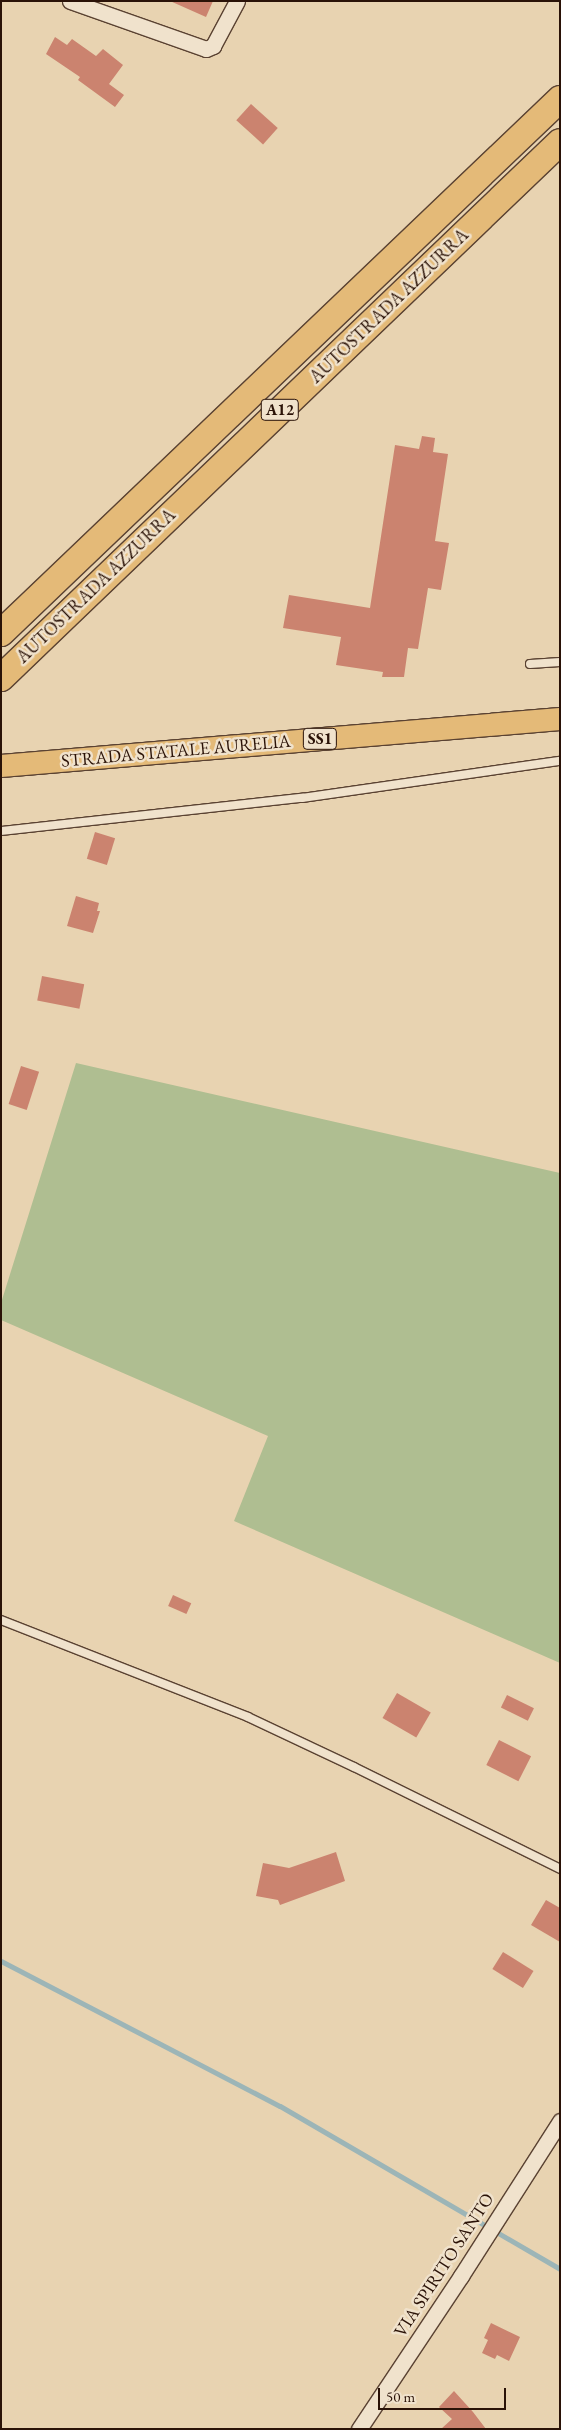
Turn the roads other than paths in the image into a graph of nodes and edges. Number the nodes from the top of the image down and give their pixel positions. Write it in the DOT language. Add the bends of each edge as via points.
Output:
graph roads {
  1 [pos="70,1"];
  2 [pos="237,1"];
  3 [pos="560,99"];
  4 [pos="560,142"];
  5 [pos="1,633"];
  6 [pos="560,662"];
  7 [pos="530,664"];
  8 [pos="1,678"];
  9 [pos="560,719"];
  10 [pos="560,761"];
  11 [pos="1,766"];
  12 [pos="1,831"];
  13 [pos="1,1620"];
  14 [pos="560,1869"];
  15 [pos="560,2121"];
  16 [pos="359,2429"];
  1 -- 2 [label="street" via="206,49 217,41"];
  3 -- 5 [label="highway, AUTOSTRADA AZZURRA / A12"];
  4 -- 8 [label="highway, AUTOSTRADA AZZURRA / A12"];
  6 -- 7 [label="lane"];
  9 -- 11 [label="main road, STRADA STATALE AURELIA / SS1"];
  10 -- 12 [label="lane" via="302,798"];
  13 -- 14 [label="lane" via="248,1718"];
  15 -- 16 [label="street, VIA SPIRITO SANTO"];
}
